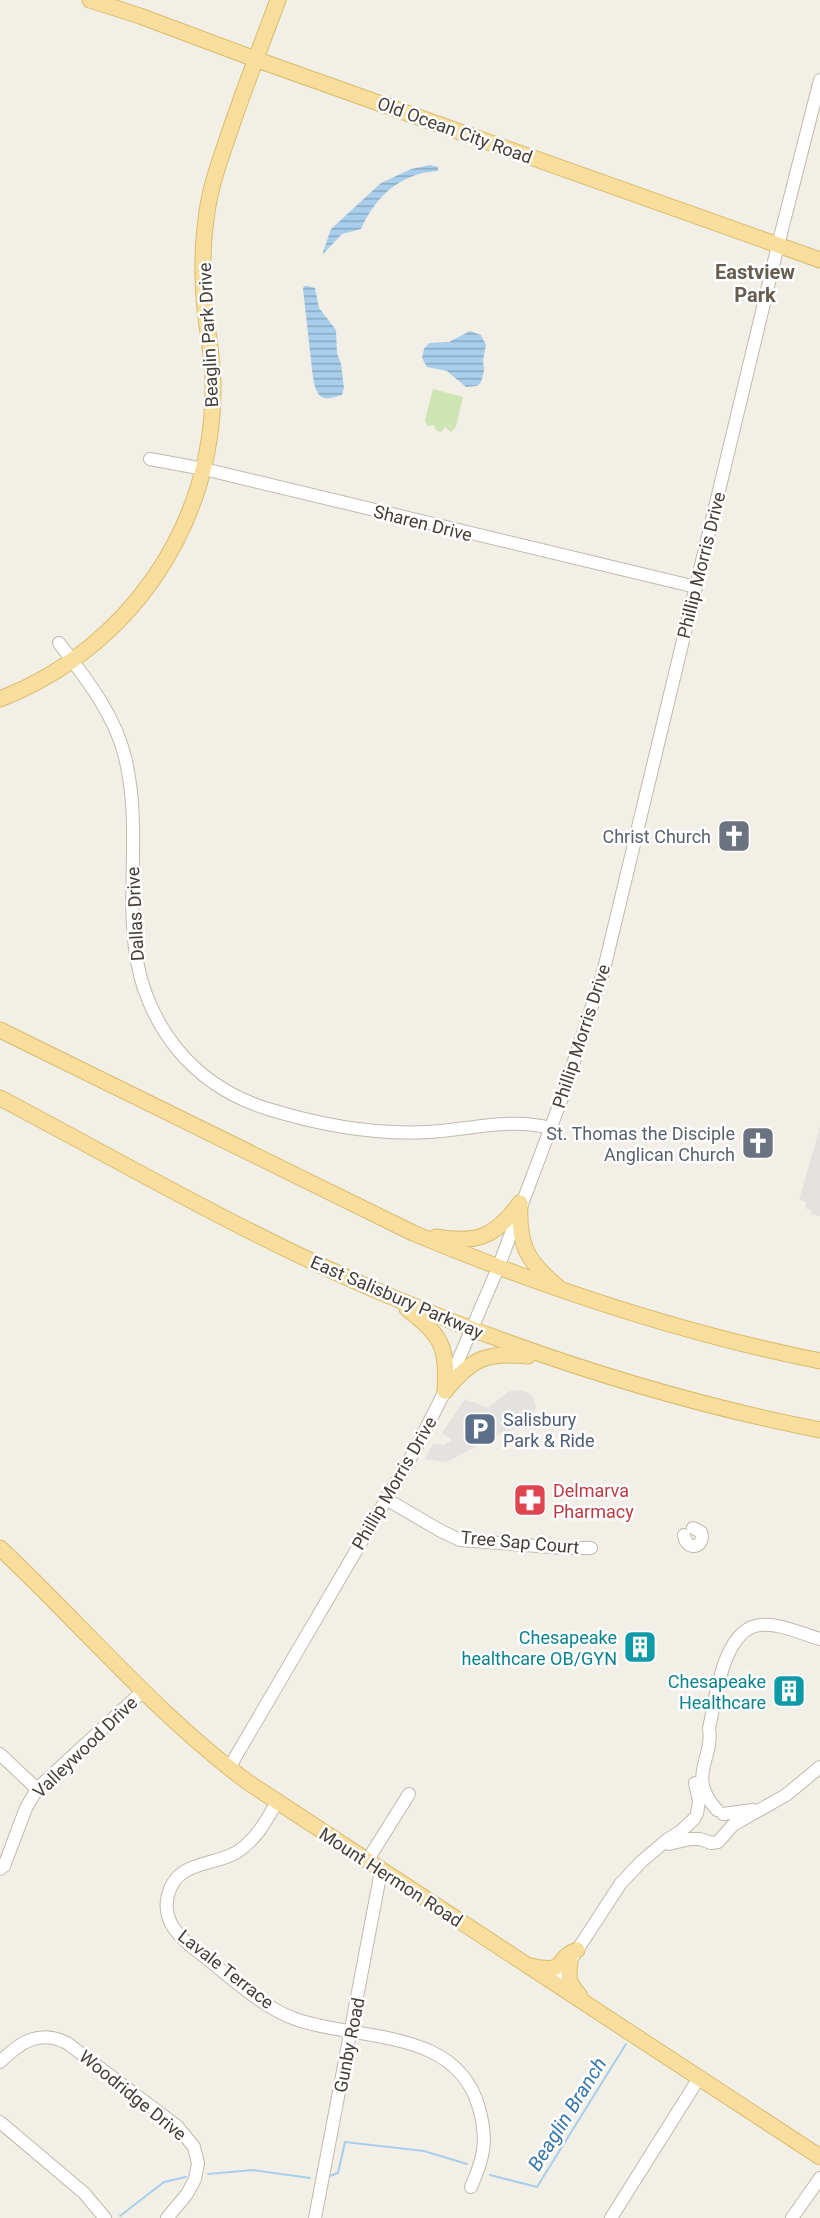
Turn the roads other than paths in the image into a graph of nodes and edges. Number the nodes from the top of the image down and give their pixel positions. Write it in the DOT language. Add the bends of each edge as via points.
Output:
graph roads {
  1 [pos="90,0"];
  2 [pos="278,0"];
  3 [pos="255,60"];
  4 [pos="820,80"];
  5 [pos="778,245"];
  6 [pos="820,260"];
  7 [pos="150,459"];
  8 [pos="204,469"];
  9 [pos="696,587"];
  10 [pos="59,643"];
  11 [pos="72,661"];
  12 [pos="0,699"];
  13 [pos="0,1030"];
  14 [pos="0,1098"];
  15 [pos="550,1128"];
  16 [pos="520,1203"];
  17 [pos="413,1233"];
  18 [pos="498,1268"];
  19 [pos="566,1293"];
  20 [pos="390,1297"];
  21 [pos="472,1329"];
  22 [pos="547,1357"];
  23 [pos="820,1361"];
  24 [pos="446,1390"];
  25 [pos="820,1430"];
  26 [pos="386,1499"];
  27 [pos="0,1548"];
  28 [pos="591,1548"];
  29 [pos="820,1639"];
  30 [pos="143,1691"];
  31 [pos="709,1728"];
  32 [pos="0,1754"];
  33 [pos="820,1767"];
  34 [pos="229,1768"];
  35 [pos="37,1789"];
  36 [pos="409,1794"];
  37 [pos="277,1802"];
  38 [pos="766,1807"];
  39 [pos="720,1812"];
  40 [pos="696,1816"];
  41 [pos="727,1830"];
  42 [pos="700,1839"];
  43 [pos="660,1848"];
  44 [pos="367,1861"];
  45 [pos="0,1869"];
  46 [pos="381,1871"];
  47 [pos="573,1956"];
  48 [pos="526,1965"];
  49 [pos="555,1984"];
  50 [pos="588,2005"];
  51 [pos="352,2030"];
  52 [pos="0,2062"];
  53 [pos="699,2078"];
  54 [pos="0,2122"];
  55 [pos="820,2157"];
  56 [pos="820,2178"];
  57 [pos="471,2187"];
  58 [pos="105,2218"];
  59 [pos="167,2218"];
  60 [pos="315,2218"];
  61 [pos="611,2218"];
  62 [pos="792,2218"];
  1 -- 3 [label="main road, Old Ocean City Road"];
  2 -- 3 [label="main road, Beaglin Park Drive"];
  3 -- 5 [label="main road, Old Ocean City Road"];
  3 -- 8 [label="main road, Beaglin Park Drive" via="216,171 206,218 203,284 213,388"];
  4 -- 5 [label="street, Phillip Morris Drive"];
  5 -- 6 [label="main road, Old Ocean City Road"];
  5 -- 9 [label="street, Phillip Morris Drive"];
  7 -- 8 [label="street, Sharen Drive"];
  8 -- 9 [label="street, Sharen Drive"];
  8 -- 11 [label="main road, Beaglin Park Drive" via="183,528 158,575 118,622"];
  9 -- 15 [label="street, Phillip Morris Drive" via="604,969"];
  10 -- 11 [label="street, Dallas Drive"];
  11 -- 12 [label="main road, Beaglin Park Drive" via="35,684"];
  11 -- 15 [label="street, Dallas Drive" via="107,714 127,765 132,816 132,932 140,979 163,1030 192,1065 218,1086 248,1102 340,1127 400,1133 522,1123"];
  13 -- 17 [label="main road"];
  14 -- 20 [label="main road, East Salisbury Parkway" via="283,1247"];
  15 -- 16 [label="street, Phillip Morris Drive"];
  16 -- 17 [label="main road" via="497,1230 475,1239"];
  16 -- 18 [label="street, Phillip Morris Drive"];
  16 -- 19 [label="main road" via="520,1235 529,1257"];
  17 -- 18 [label="main road"];
  18 -- 19 [label="main road"];
  18 -- 21 [label="street, Phillip Morris Drive"];
  19 -- 23 [label="main road" via="707,1335"];
  20 -- 21 [label="main road, East Salisbury Parkway"];
  20 -- 24 [label="main road" via="424,1322 440,1341 446,1361"];
  21 -- 22 [label="main road, East Salisbury Parkway"];
  21 -- 24 [label="street, Phillip Morris Drive"];
  22 -- 24 [label="main road" via="498,1354 480,1358"];
  22 -- 25 [label="main road, East Salisbury Parkway" via="677,1396"];
  24 -- 26 [label="street, Phillip Morris Drive"];
  26 -- 28 [label="street, Tree Sap Court" via="460,1540"];
  26 -- 34 [label="street, Phillip Morris Drive"];
  27 -- 30 [label="main road, Mount Hermon Road"];
  29 -- 31 [label="street" via="769,1625 752,1627 739,1635 728,1653"];
  30 -- 34 [label="main road, Mount Hermon Road"];
  30 -- 35 [label="street, Valleywood Drive"];
  31 -- 39 [label="street" via="702,1778 706,1794"];
  31 -- 40 [label="street" via="703,1735 694,1766 699,1801"];
  32 -- 35 [label="street"];
  33 -- 38 [label="street"];
  34 -- 37 [label="main road, Mount Hermon Road"];
  35 -- 45 [label="street, Valleywood Drive"];
  36 -- 44 [label="street"];
  37 -- 44 [label="main road, Mount Hermon Road"];
  37 -- 51 [label="street, Lavale Terrace" via="247,1845 226,1857 191,1867 176,1878 167,1904 169,1921 183,1940 274,2008 299,2020"];
  38 -- 39 [label="street"];
  38 -- 41 [label="street"];
  39 -- 40 [label="street" via="707,1808"];
  39 -- 41 [label="street" via="726,1819"];
  40 -- 42 [label="street" via="693,1830"];
  40 -- 43 [label="street"];
  41 -- 42 [label="street" via="718,1842"];
  42 -- 43 [label="street"];
  43 -- 47 [label="street" via="621,1883"];
  44 -- 46 [label="main road, Mount Hermon Road"];
  46 -- 48 [label="main road, Mount Hermon Road"];
  46 -- 51 [label="street, Gunby Road"];
  47 -- 48 [label="main road" via="569,1953 555,1969"];
  47 -- 49 [label="street"];
  47 -- 50 [label="main road" via="570,1984"];
  48 -- 49 [label="main road, Mount Hermon Road"];
  49 -- 50 [label="main road, Mount Hermon Road"];
  50 -- 53 [label="main road, Mount Hermon Road"];
  51 -- 57 [label="street, Lavale Terrace" via="434,2053 467,2080 477,2101 484,2140 483,2157"];
  51 -- 60 [label="street, Gunby Road"];
  52 -- 59 [label="street, Woodridge Drive" via="38,2037 60,2039 177,2126 194,2147 197,2171 187,2194"];
  53 -- 55 [label="main road, Mount Hermon Road"];
  53 -- 61 [label="street"];
  54 -- 58 [label="street" via="84,2193"];
  56 -- 62 [label="street"];
}
